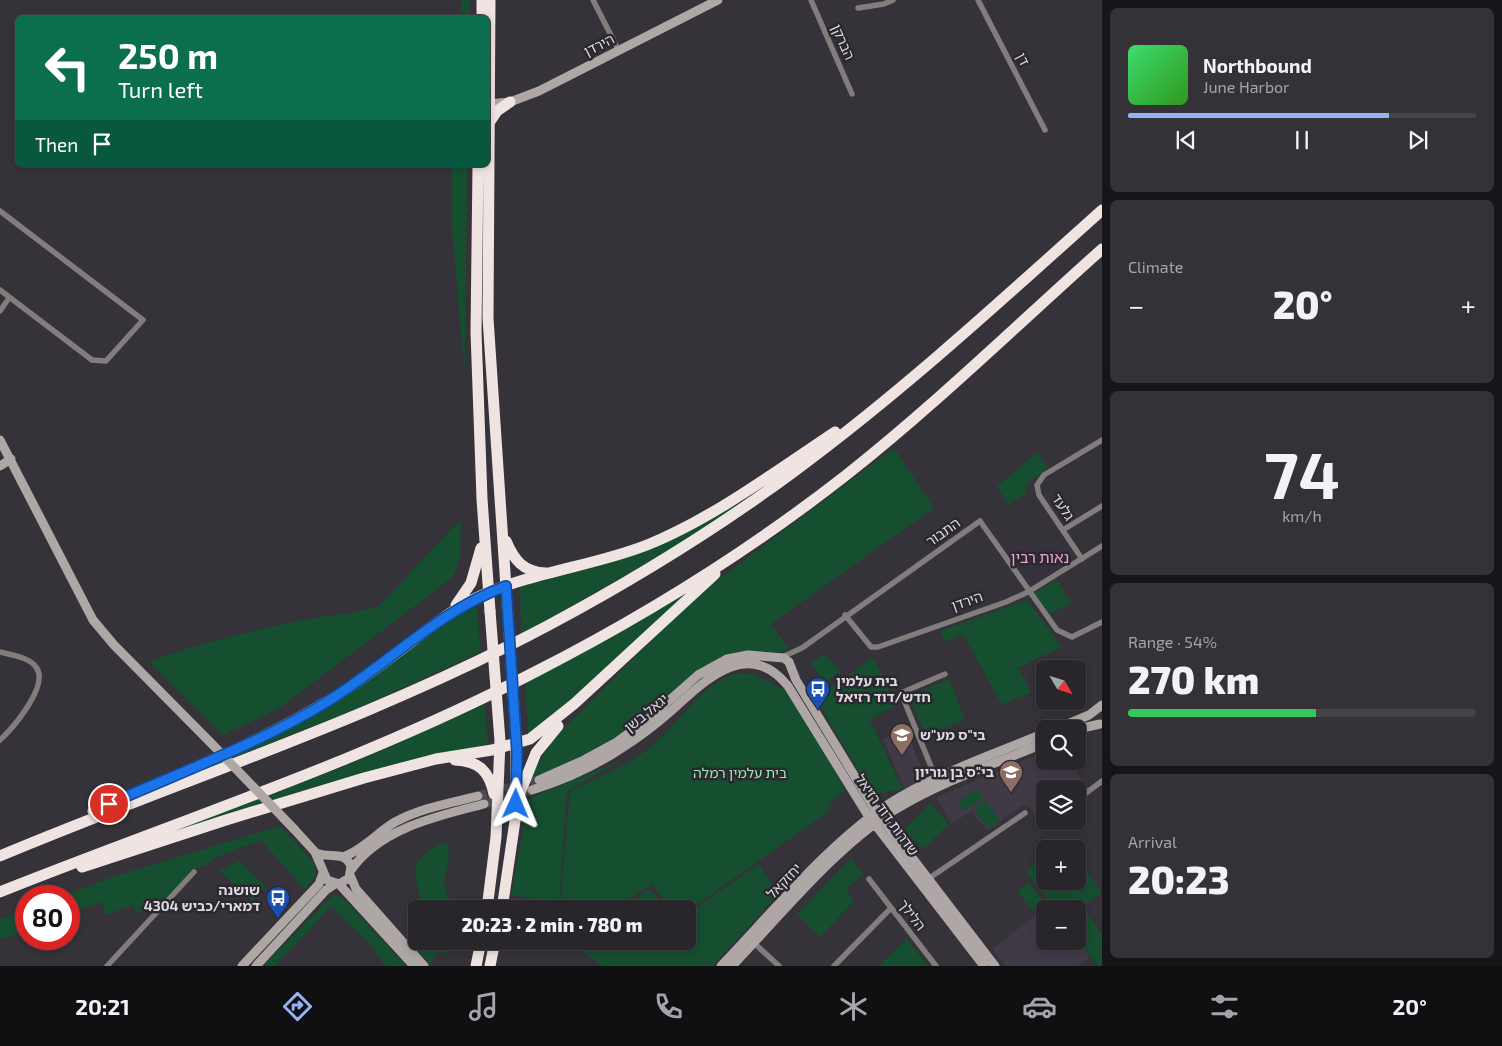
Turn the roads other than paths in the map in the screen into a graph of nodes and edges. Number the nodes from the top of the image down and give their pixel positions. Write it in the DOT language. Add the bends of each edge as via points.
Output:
graph roads {
  1 [pos="482,0"];
  2 [pos="490,0"];
  3 [pos="592,0"];
  4 [pos="718,0"];
  5 [pos="811,0"];
  6 [pos="893,0"];
  7 [pos="978,0"];
  8 [pos="858,8"];
  9 [pos="482,15"];
  10 [pos="490,15"];
  11 [pos="619,51"];
  12 [pos="490,91"];
  13 [pos="852,94"];
  14 [pos="510,102"];
  15 [pos="490,105"];
  16 [pos="490,121"];
  17 [pos="1045,130"];
  18 [pos="478,167"];
  19 [pos="488,167"];
  20 [pos="1102,210"];
  21 [pos="0,211"];
  22 [pos="1102,249"];
  23 [pos="0,290"];
  24 [pos="9,298"];
  25 [pos="0,311"];
  26 [pos="906,383"];
  27 [pos="0,440"];
  28 [pos="1102,440"];
  29 [pos="11,460"];
  30 [pos="0,466"];
  31 [pos="822,493"];
  32 [pos="482,499"];
  33 [pos="1102,506"];
  34 [pos="1063,530"];
  35 [pos="502,531"];
  36 [pos="1102,546"];
  37 [pos="1082,559"];
  38 [pos="579,565"];
  39 [pos="506,586"];
  40 [pos="488,592"];
  41 [pos="1028,592"];
  42 [pos="845,615"];
  43 [pos="437,622"];
  44 [pos="1102,622"];
  45 [pos="802,648"];
  46 [pos="0,652"];
  47 [pos="780,658"];
  48 [pos="790,666"];
  49 [pos="611,670"];
  50 [pos="775,673"];
  51 [pos="946,674"];
  52 [pos="1101,706"];
  53 [pos="1077,720"];
  54 [pos="1101,724"];
  55 [pos="1086,727"];
  56 [pos="1036,737"];
  57 [pos="0,740"];
  58 [pos="516,740"];
  59 [pos="500,744"];
  60 [pos="1036,746"];
  61 [pos="436,759"];
  62 [pos="539,780"];
  63 [pos="1102,781"];
  64 [pos="937,783"];
  65 [pos="532,790"];
  66 [pos="1086,793"];
  67 [pos="478,796"];
  68 [pos="902,796"];
  69 [pos="862,798"];
  70 [pos="484,804"];
  71 [pos="516,804"];
  72 [pos="901,807"];
  73 [pos="1025,813"];
  74 [pos="497,818"];
  75 [pos="876,818"];
  76 [pos="854,836"];
  77 [pos="891,838"];
  78 [pos="315,852"];
  79 [pos="0,854"];
  80 [pos="331,857"];
  81 [pos="343,857"];
  82 [pos="323,871"];
  83 [pos="194,872"];
  84 [pos="351,873"];
  85 [pos="869,879"];
  86 [pos="928,879"];
  87 [pos="337,884"];
  88 [pos="0,894"];
  89 [pos="488,900"];
  90 [pos="503,900"];
  91 [pos="891,908"];
  92 [pos="754,943"];
  93 [pos="479,950"];
  94 [pos="493,950"];
  95 [pos="475,963"];
  96 [pos="107,966"];
  97 [pos="242,966"];
  98 [pos="256,966"];
  99 [pos="414,966"];
  100 [pos="424,966"];
  101 [pos="490,966"];
  102 [pos="721,966"];
  103 [pos="732,966"];
  104 [pos="779,966"];
  105 [pos="834,966"];
  106 [pos="936,966"];
  107 [pos="984,966"];
  108 [pos="995,966"];
  1 -- 9 [label="highway"];
  2 -- 10 [label="highway"];
  3 -- 11 [label="street"];
  4 -- 11 [label="main road, הירדן"];
  5 -- 13 [label="street, הברקן"];
  6 -- 8 [label="street"];
  7 -- 17 [label="street, דן"];
  11 -- 14 [label="main road, הירדן"];
  12 -- 14 [label="highway" via="497,98"];
  14 -- 15 [label="main road, הירדן"];
  14 -- 16 [label="highway"];
  18 -- 32 [label="highway" via="476,332"];
  19 -- 35 [label="highway" via="488,318"];
  20 -- 26 [label="highway"];
  21 -- 24 [label="street" via="143,320 106,361 92,360"];
  22 -- 31 [label="highway" via="914,418"];
  23 -- 24 [label="street"];
  24 -- 25 [label="street"];
  26 -- 38 [label="highway" via="794,459 694,521 643,546"];
  26 -- 79 [label="highway" via="800,468 740,510 637,575 528,636 306,737"];
  27 -- 29 [label="main road"];
  28 -- 34 [label="street, גלעד" via="1038,482 1039,495"];
  29 -- 30 [label="main road"];
  29 -- 78 [label="main road, bridge" via="86,608 101,631"];
  31 -- 49 [label="highway" via="706,582"];
  31 -- 88 [label="highway" via="660,602 494,693 383,744"];
  32 -- 40 [label="highway"];
  32 -- 43 [label="highway" via="482,543 475,573 460,600"];
  33 -- 34 [label="street"];
  34 -- 37 [label="street, גלעד"];
  35 -- 38 [label="highway" via="513,557 530,570 550,573"];
  35 -- 39 [label="highway"];
  36 -- 37 [label="street, הירדן"];
  37 -- 41 [label="street, הירדן"];
  38 -- 39 [label="highway"];
  39 -- 40 [label="highway"];
  39 -- 58 [label="highway, bridge"];
  40 -- 43 [label="highway"];
  40 -- 59 [label="highway, bridge"];
  41 -- 42 [label="street, הירדן" via="878,647 871,647"];
  41 -- 42 [label="street, התבור" via="980,521"];
  41 -- 44 [label="street, התבור" via="1057,630 1067,637 1076,636"];
  42 -- 45 [label="street, התבור"];
  43 -- 79 [label="highway" via="363,678 311,711"];
  45 -- 47 [label="street, התבור"];
  45 -- 48 [label="street, התבור"];
  46 -- 57 [label="street" via="32,663 39,673 39,680 26,710"];
  47 -- 48 [label="main road" via="786,659"];
  47 -- 50 [label="main road" via="772,664"];
  47 -- 62 [label="main road, יגאל בשן" via="748,655 717,664 698,675 617,742"];
  48 -- 50 [label="main road" via="786,674"];
  48 -- 69 [label="main road, שדרות דוד רזיאל"];
  49 -- 58 [label="highway" via="545,730 530,739"];
  49 -- 71 [label="highway" via="540,746"];
  50 -- 65 [label="main road, יגאל בשן" via="763,665 748,664 720,671 621,749 588,768"];
  50 -- 69 [label="main road, שדרות דוד רזיאל" via="792,692"];
  51 -- 64 [label="street" via="901,693"];
  52 -- 53 [label="main road"];
  52 -- 54 [label="main road" via="1096,714"];
  54 -- 55 [label="main road"];
  56 -- 64 [label="main road"];
  58 -- 59 [label="highway"];
  58 -- 71 [label="highway"];
  59 -- 61 [label="highway"];
  59 -- 74 [label="highway"];
  60 -- 64 [label="main road"];
  61 -- 74 [label="highway" via="464,760 484,768 491,782"];
  61 -- 88 [label="highway" via="256,810"];
  63 -- 66 [label="street"];
  64 -- 68 [label="main road"];
  64 -- 72 [label="main road"];
  67 -- 81 [label="main road" via="406,816"];
  68 -- 69 [label="main road" via="876,803"];
  68 -- 75 [label="main road"];
  69 -- 75 [label="main road, שדרות דוד רזיאל"];
  69 -- 76 [label="main road"];
  70 -- 84 [label="main road" via="404,828 371,850"];
  71 -- 90 [label="highway"];
  72 -- 75 [label="main road"];
  72 -- 77 [label="main road" via="893,822"];
  73 -- 86 [label="street"];
  74 -- 89 [label="highway"];
  75 -- 76 [label="main road, יחזקאל"];
  75 -- 77 [label="main road, שדרות דוד רזיאל"];
  76 -- 77 [label="main road"];
  76 -- 92 [label="main road, יחזקאל"];
  76 -- 102 [label="main road, יחזקאל"];
  77 -- 86 [label="main road, שדרות דוד רזיאל"];
  77 -- 107 [label="main road, שדרות דוד רזיאל"];
  78 -- 80 [label="main road"];
  78 -- 82 [label="main road"];
  80 -- 81 [label="main road"];
  80 -- 82 [label="main road" via="325,862"];
  81 -- 84 [label="main road" via="350,862"];
  82 -- 87 [label="main road" via="327,880"];
  82 -- 97 [label="main road" via="319,884"];
  83 -- 96 [label="street"];
  84 -- 87 [label="main road" via="346,881"];
  84 -- 100 [label="main road" via="356,889"];
  85 -- 91 [label="street, הלילך"];
  86 -- 108 [label="main road, שדרות דוד רזיאל"];
  87 -- 98 [label="main road" via="326,890"];
  87 -- 99 [label="main road"];
  91 -- 105 [label="street"];
  91 -- 106 [label="street, הלילך"];
  92 -- 103 [label="main road, יחזקאל"];
  92 -- 104 [label="street"];
  93 -- 95 [label="highway"];
  94 -- 101 [label="highway"];
}
